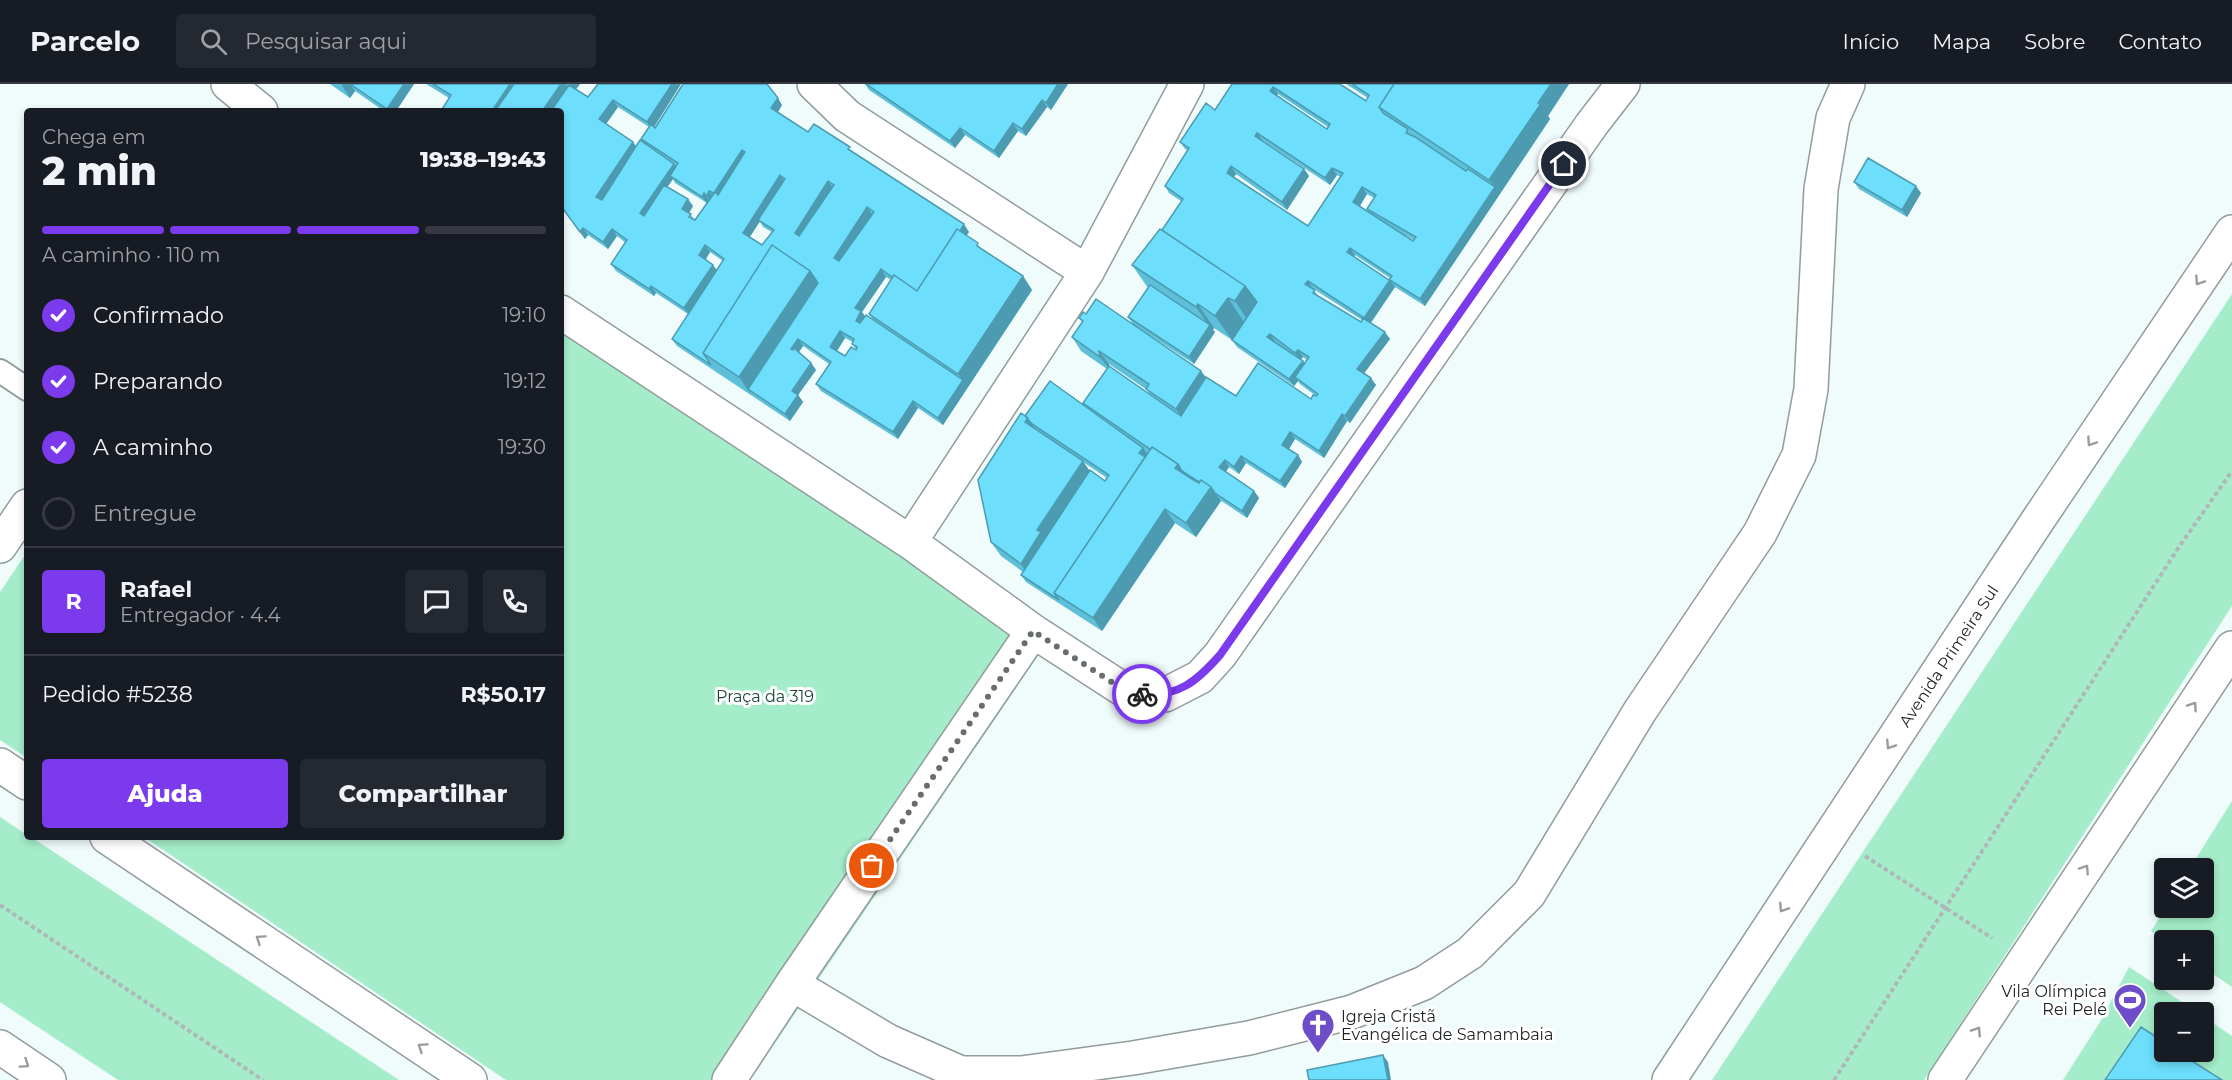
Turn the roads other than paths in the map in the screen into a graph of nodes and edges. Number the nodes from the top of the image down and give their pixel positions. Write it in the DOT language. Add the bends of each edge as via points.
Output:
graph roads {
  1 [pos="228,84"];
  2 [pos="814,84"];
  3 [pos="1187,84"];
  4 [pos="1623,84"];
  5 [pos="1848,84"];
  6 [pos="257,108"];
  7 [pos="2232,232"];
  8 [pos="1087,272"];
  9 [pos="564,314"];
  10 [pos="0,371"];
  11 [pos="24,387"];
  12 [pos="24,510"];
  13 [pos="910,542"];
  14 [pos="0,546"];
  15 [pos="1033,631"];
  16 [pos="2232,648"];
  17 [pos="0,765"];
  18 [pos="24,781"];
  19 [pos="111,840"];
  20 [pos="792,984"];
  21 [pos="0,1047"];
  22 [pos="50,1080"];
  23 [pos="470,1080"];
  24 [pos="729,1080"];
  25 [pos="1669,1080"];
  26 [pos="1945,1080"];
  1 -- 6 [label="street"];
  2 -- 8 [label="street" via="847,116"];
  3 -- 8 [label="street"];
  4 -- 15 [label="street" via="1220,655 1200,677 1165,695 1127,692"];
  5 -- 20 [label="street" via="1833,118 1821,189 1811,389 1799,455 1760,533 1640,711 1529,894 1470,953 1424,983 1352,1012 1249,1038 1021,1073 961,1073 888,1041"];
  7 -- 25 [label="street, Avenida Primeira Sul, one-way"];
  8 -- 13 [label="street"];
  9 -- 13 [label="street"];
  10 -- 11 [label="lane"];
  12 -- 14 [label="street"];
  13 -- 15 [label="street"];
  15 -- 20 [label="street"];
  26 -- 16 [label="street, one-way"];
  17 -- 18 [label="street"];
  23 -- 19 [label="street, one-way"];
  20 -- 24 [label="street"];
  21 -- 22 [label="street, one-way"];
}
